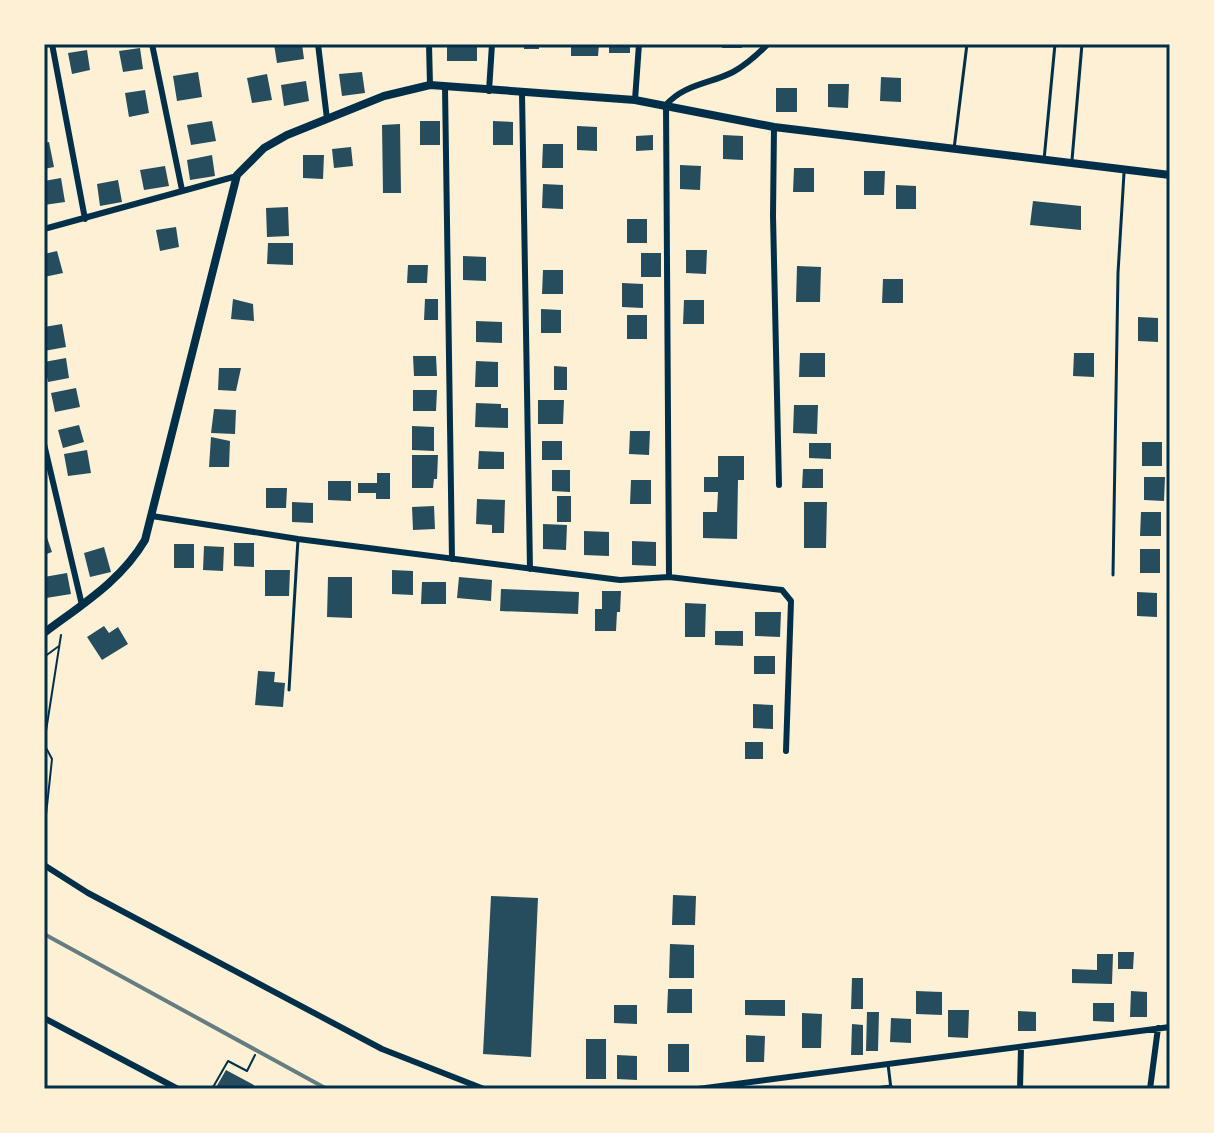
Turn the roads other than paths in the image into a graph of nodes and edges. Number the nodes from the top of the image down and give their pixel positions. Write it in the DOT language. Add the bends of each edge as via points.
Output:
graph roads {
  1 [pos="52,44"];
  2 [pos="152,44"];
  3 [pos="318,44"];
  4 [pos="429,44"];
  5 [pos="492,44"];
  6 [pos="639,44"];
  7 [pos="768,44"];
  8 [pos="967,44"];
  9 [pos="1055,44"];
  10 [pos="1082,44"];
  11 [pos="430,85"];
  12 [pos="445,87"];
  13 [pos="489,91"];
  14 [pos="522,93"];
  15 [pos="635,100"];
  16 [pos="666,105"];
  17 [pos="327,119"];
  18 [pos="774,127"];
  19 [pos="954,149"];
  20 [pos="1044,160"];
  21 [pos="1072,163"];
  22 [pos="1124,169"];
  23 [pos="237,175"];
  24 [pos="1170,175"];
  25 [pos="182,190"];
  26 [pos="85,219"];
  27 [pos="44,229"];
  28 [pos="44,444"];
  29 [pos="779,485"];
  30 [pos="152,516"];
  31 [pos="298,539"];
  32 [pos="452,559"];
  33 [pos="530,569"];
  34 [pos="1113,575"];
  35 [pos="669,577"];
  36 [pos="82,605"];
  37 [pos="44,633"];
  38 [pos="289,690"];
  39 [pos="786,751"];
  40 [pos="44,865"];
  41 [pos="44,1018"];
  42 [pos="1170,1027"];
  43 [pos="1158,1028"];
  44 [pos="1021,1047"];
  45 [pos="888,1064"];
  46 [pos="168,1087"];
  47 [pos="891,1088"];
  48 [pos="178,1089"];
  49 [pos="484,1089"];
  50 [pos="698,1089"];
  51 [pos="867,1089"];
  52 [pos="1020,1089"];
  53 [pos="1150,1089"];
  1 -- 26 [label="street"];
  2 -- 25 [label="street"];
  3 -- 17 [label="street"];
  4 -- 11 [label="street"];
  5 -- 13 [label="street"];
  6 -- 15 [label="street"];
  7 -- 16 [label="street" via="733,72 674,95"];
  8 -- 19 [label="lane"];
  9 -- 20 [label="lane"];
  10 -- 21 [label="lane"];
  11 -- 12 [label="main road"];
  11 -- 17 [label="main road"];
  12 -- 13 [label="main road"];
  12 -- 32 [label="street"];
  13 -- 14 [label="main road"];
  14 -- 15 [label="main road"];
  14 -- 33 [label="street"];
  15 -- 16 [label="main road"];
  16 -- 18 [label="main road"];
  16 -- 35 [label="street"];
  17 -- 23 [label="main road" via="264,148"];
  18 -- 19 [label="main road"];
  18 -- 29 [label="street"];
  19 -- 20 [label="main road"];
  20 -- 21 [label="main road"];
  21 -- 22 [label="main road"];
  22 -- 24 [label="main road"];
  22 -- 34 [label="lane"];
  23 -- 25 [label="street"];
  23 -- 30 [label="main road"];
  25 -- 26 [label="street"];
  26 -- 27 [label="street"];
  28 -- 36 [label="street"];
  30 -- 31 [label="street"];
  30 -- 36 [label="main road" via="135,558"];
  31 -- 32 [label="street"];
  31 -- 38 [label="lane"];
  32 -- 33 [label="street"];
  33 -- 35 [label="street" via="620,580"];
  35 -- 39 [label="street" via="782,590 791,601"];
  36 -- 37 [label="main road"];
  40 -- 49 [label="street" via="382,1049"];
  41 -- 46 [label="street"];
  42 -- 43 [label="street"];
  43 -- 44 [label="street"];
  43 -- 53 [label="street"];
  44 -- 45 [label="street"];
  44 -- 52 [label="street"];
  45 -- 47 [label="lane"];
  45 -- 50 [label="street"];
  46 -- 48 [label="street"];
  47 -- 51 [label="lane"];
}
